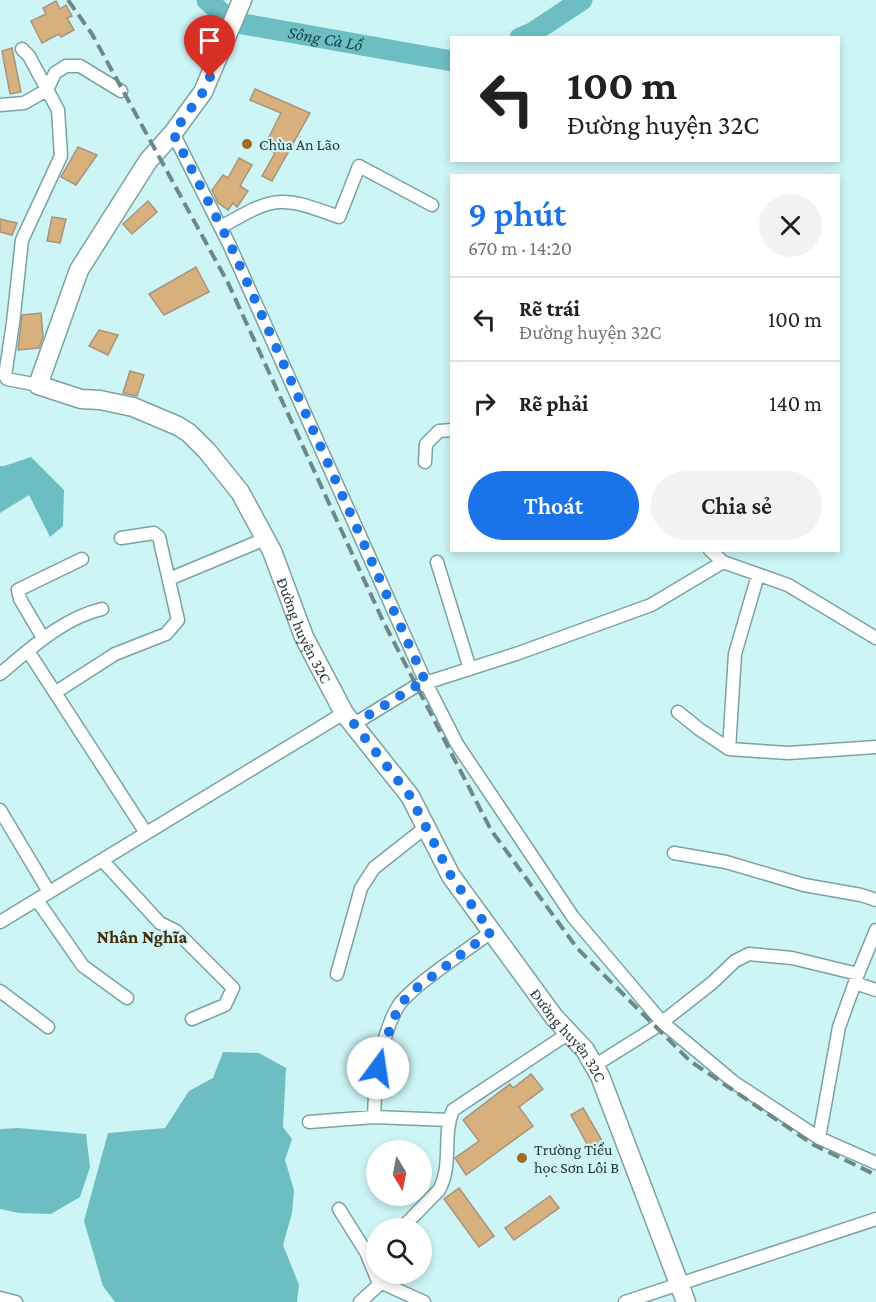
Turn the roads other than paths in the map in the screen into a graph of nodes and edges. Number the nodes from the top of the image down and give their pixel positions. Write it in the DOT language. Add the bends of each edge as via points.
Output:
graph roads {
  1 [pos="242,0"];
  2 [pos="22,49"];
  3 [pos="47,90"];
  4 [pos="121,91"];
  5 [pos="0,105"];
  6 [pos="173,133"];
  7 [pos="432,205"];
  8 [pos="221,227"];
  9 [pos="5,378"];
  10 [pos="38,385"];
  11 [pos="0,390"];
  12 [pos="450,430"];
  13 [pos="425,462"];
  14 [pos="121,538"];
  15 [pos="265,539"];
  16 [pos="712,552"];
  17 [pos="82,560"];
  18 [pos="436,562"];
  19 [pos="723,562"];
  20 [pos="758,574"];
  21 [pos="169,579"];
  22 [pos="102,609"];
  23 [pos="43,638"];
  24 [pos="876,638"];
  25 [pos="28,651"];
  26 [pos="470,669"];
  27 [pos="0,674"];
  28 [pos="426,683"];
  29 [pos="56,692"];
  30 [pos="678,712"];
  31 [pos="349,718"];
  32 [pos="876,747"];
  33 [pos="729,748"];
  34 [pos="0,810"];
  35 [pos="426,827"];
  36 [pos="146,833"];
  37 [pos="674,853"];
  38 [pos="102,860"];
  39 [pos="49,892"];
  40 [pos="37,900"];
  41 [pos="876,900"];
  42 [pos="0,922"];
  43 [pos="876,930"];
  44 [pos="491,932"];
  45 [pos="338,974"];
  46 [pos="856,978"];
  47 [pos="876,990"];
  48 [pos="0,991"];
  49 [pos="127,998"];
  50 [pos="192,1019"];
  51 [pos="662,1022"];
  52 [pos="48,1027"];
  53 [pos="569,1033"];
  54 [pos="594,1066"];
  55 [pos="374,1117"];
  56 [pos="449,1120"];
  57 [pos="309,1122"];
  58 [pos="819,1138"];
  59 [pos="876,1163"];
  60 [pos="339,1209"];
  61 [pos="412,1218"];
  62 [pos="876,1219"];
  63 [pos="366,1252"];
  64 [pos="678,1283"];
  65 [pos="380,1284"];
  66 [pos="383,1284"];
  67 [pos="0,1298"];
  68 [pos="16,1302"];
  69 [pos="360,1302"];
  70 [pos="424,1302"];
  71 [pos="624,1302"];
  72 [pos="686,1302"];
  1 -- 6 [label="street" via="203,92"];
  2 -- 3 [label="street"];
  3 -- 4 [label="street" via="56,73 66,66 80,66"];
  3 -- 5 [label="street" via="24,103"];
  3 -- 9 [label="street" via="58,110 61,156 22,240"];
  6 -- 8 [label="street"];
  6 -- 10 [label="street" via="148,161 79,270"];
  7 -- 8 [label="street" via="359,166 339,217 280,201 261,206"];
  8 -- 28 [label="street"];
  9 -- 10 [label="street"];
  9 -- 11 [label="street"];
  10 -- 15 [label="street, Đường huyện 32C" via="81,399 133,407 189,433 240,492"];
  12 -- 13 [label="street" via="439,431 426,444"];
  14 -- 21 [label="street" via="154,532 159,537"];
  15 -- 21 [label="street"];
  15 -- 31 [label="street, Đường huyện 32C" via="304,638"];
  16 -- 19 [label="street"];
  17 -- 23 [label="street" via="18,590"];
  18 -- 26 [label="street"];
  19 -- 20 [label="street"];
  19 -- 26 [label="street" via="651,605"];
  20 -- 24 [label="street" via="788,585"];
  20 -- 33 [label="street" via="735,654"];
  21 -- 29 [label="street" via="176,625 166,634 116,654"];
  22 -- 23 [label="street" via="89,612"];
  23 -- 25 [label="street"];
  25 -- 27 [label="street"];
  25 -- 29 [label="street"];
  26 -- 28 [label="street"];
  28 -- 31 [label="street"];
  28 -- 51 [label="street" via="457,744 561,900"];
  29 -- 36 [label="street"];
  30 -- 33 [label="street"];
  31 -- 35 [label="street, Đường huyện 32C" via="410,796"];
  31 -- 36 [label="street"];
  32 -- 33 [label="street" via="788,753"];
  34 -- 39 [label="street"];
  35 -- 44 [label="street, Đường huyện 32C" via="451,876"];
  35 -- 45 [label="street" via="374,868 361,888"];
  36 -- 38 [label="street"];
  37 -- 41 [label="street" via="726,861 804,885"];
  38 -- 39 [label="street"];
  38 -- 50 [label="street" via="160,923 176,931 233,988 225,1005"];
  39 -- 40 [label="street"];
  40 -- 42 [label="street"];
  40 -- 49 [label="street" via="83,966"];
  43 -- 46 [label="street"];
  44 -- 53 [label="street, Đường huyện 32C"];
  44 -- 55 [label="street" via="410,993 398,1008 382,1050"];
  46 -- 47 [label="street"];
  46 -- 51 [label="street" via="792,958 749,954 735,961"];
  46 -- 58 [label="street" via="839,1027"];
  48 -- 52 [label="street"];
  51 -- 54 [label="street"];
  51 -- 58 [label="street" via="735,1083"];
  53 -- 54 [label="street, Đường huyện 32C"];
  53 -- 56 [label="street" via="459,1105"];
  54 -- 64 [label="street, Đường huyện 32C"];
  55 -- 56 [label="street"];
  55 -- 57 [label="street"];
  56 -- 61 [label="street" via="443,1183"];
  58 -- 59 [label="street"];
  60 -- 63 [label="street"];
  62 -- 64 [label="street"];
  64 -- 71 [label="street"];
  64 -- 72 [label="street, Đường huyện 32C"];
  65 -- 69 [label="street"];
  66 -- 70 [label="street"];
  67 -- 68 [label="street"];
}
